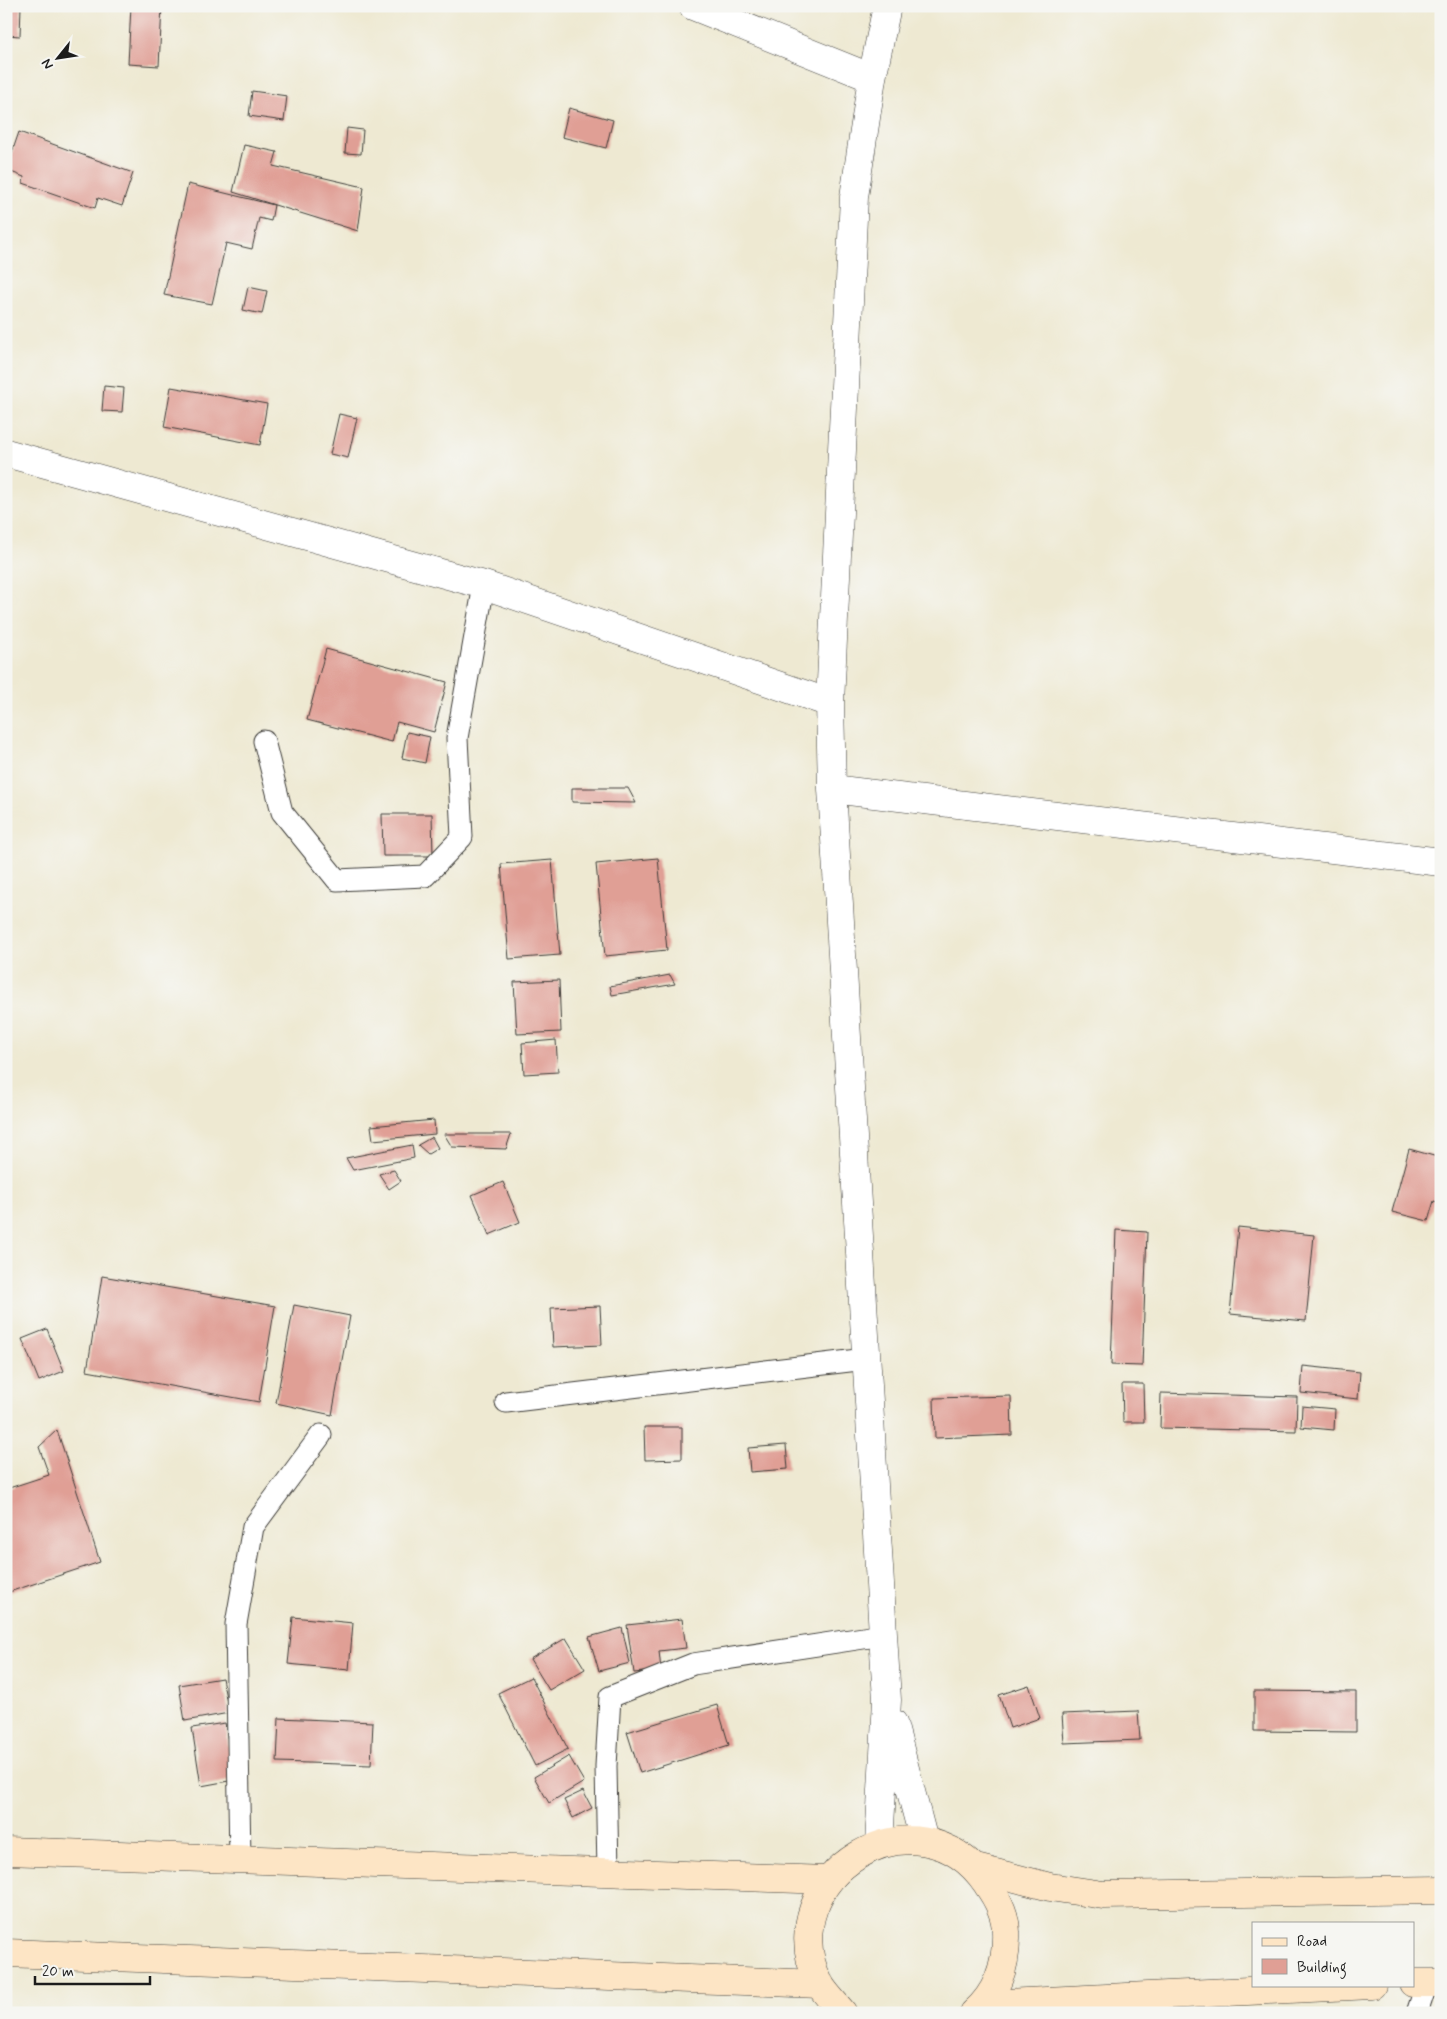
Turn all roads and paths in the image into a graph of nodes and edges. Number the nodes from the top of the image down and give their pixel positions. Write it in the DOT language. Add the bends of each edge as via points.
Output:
graph roads {
  1 [pos="693,6"];
  2 [pos="887,6"];
  3 [pos="872,78"];
  4 [pos="6,453"];
  5 [pos="484,585"];
  6 [pos="830,703"];
  7 [pos="264,741"];
  8 [pos="832,789"];
  9 [pos="1441,862"];
  10 [pos="866,1358"];
  11 [pos="506,1402"];
  12 [pos="321,1435"];
  13 [pos="883,1635"];
  14 [pos="887,1700"];
  15 [pos="924,1841"];
  16 [pos="879,1844"];
  17 [pos="6,1851"];
  18 [pos="240,1859"];
  19 [pos="976,1868"];
  20 [pos="608,1872"];
  21 [pos="828,1880"];
  22 [pos="1441,1890"];
  23 [pos="6,1953"];
  24 [pos="1427,1983"];
  25 [pos="820,1984"];
  26 [pos="1356,1986"];
  27 [pos="982,2010"];
  28 [pos="843,2013"];
  29 [pos="1417,2013"];
  1 -- 3 [label="street"];
  2 -- 3 [label="street"];
  3 -- 6 [label="street" via="854,197"];
  4 -- 5 [label="street"];
  5 -- 6 [label="street"];
  5 -- 7 [label="lane" via="457,738 462,837 425,876 337,880 282,812"];
  6 -- 8 [label="street"];
  8 -- 9 [label="street"];
  8 -- 10 [label="street"];
  10 -- 11 [label="lane"];
  10 -- 13 [label="street"];
  12 -- 18 [label="lane" via="253,1527 236,1624"];
  13 -- 14 [label="street"];
  13 -- 20 [label="lane" via="693,1664 610,1697 606,1766"];
  14 -- 15 [label="street"];
  14 -- 16 [label="street"];
  15 -- 16 [label="main road"];
  15 -- 19 [label="main road" via="942,1846"];
  16 -- 21 [label="main road" via="861,1852"];
  17 -- 18 [label="main road"];
  18 -- 20 [label="main road"];
  19 -- 22 [label="main road" via="1050,1887 1103,1895"];
  19 -- 27 [label="main road" via="999,1901 1006,1927 1006,1954 999,1980"];
  20 -- 21 [label="main road"];
  21 -- 25 [label="main road" via="815,1904 809,1931 811,1958"];
  23 -- 25 [label="main road"];
  24 -- 29 [label="lane"];
  25 -- 28 [label="main road"];
  26 -- 27 [label="main road"];
}
